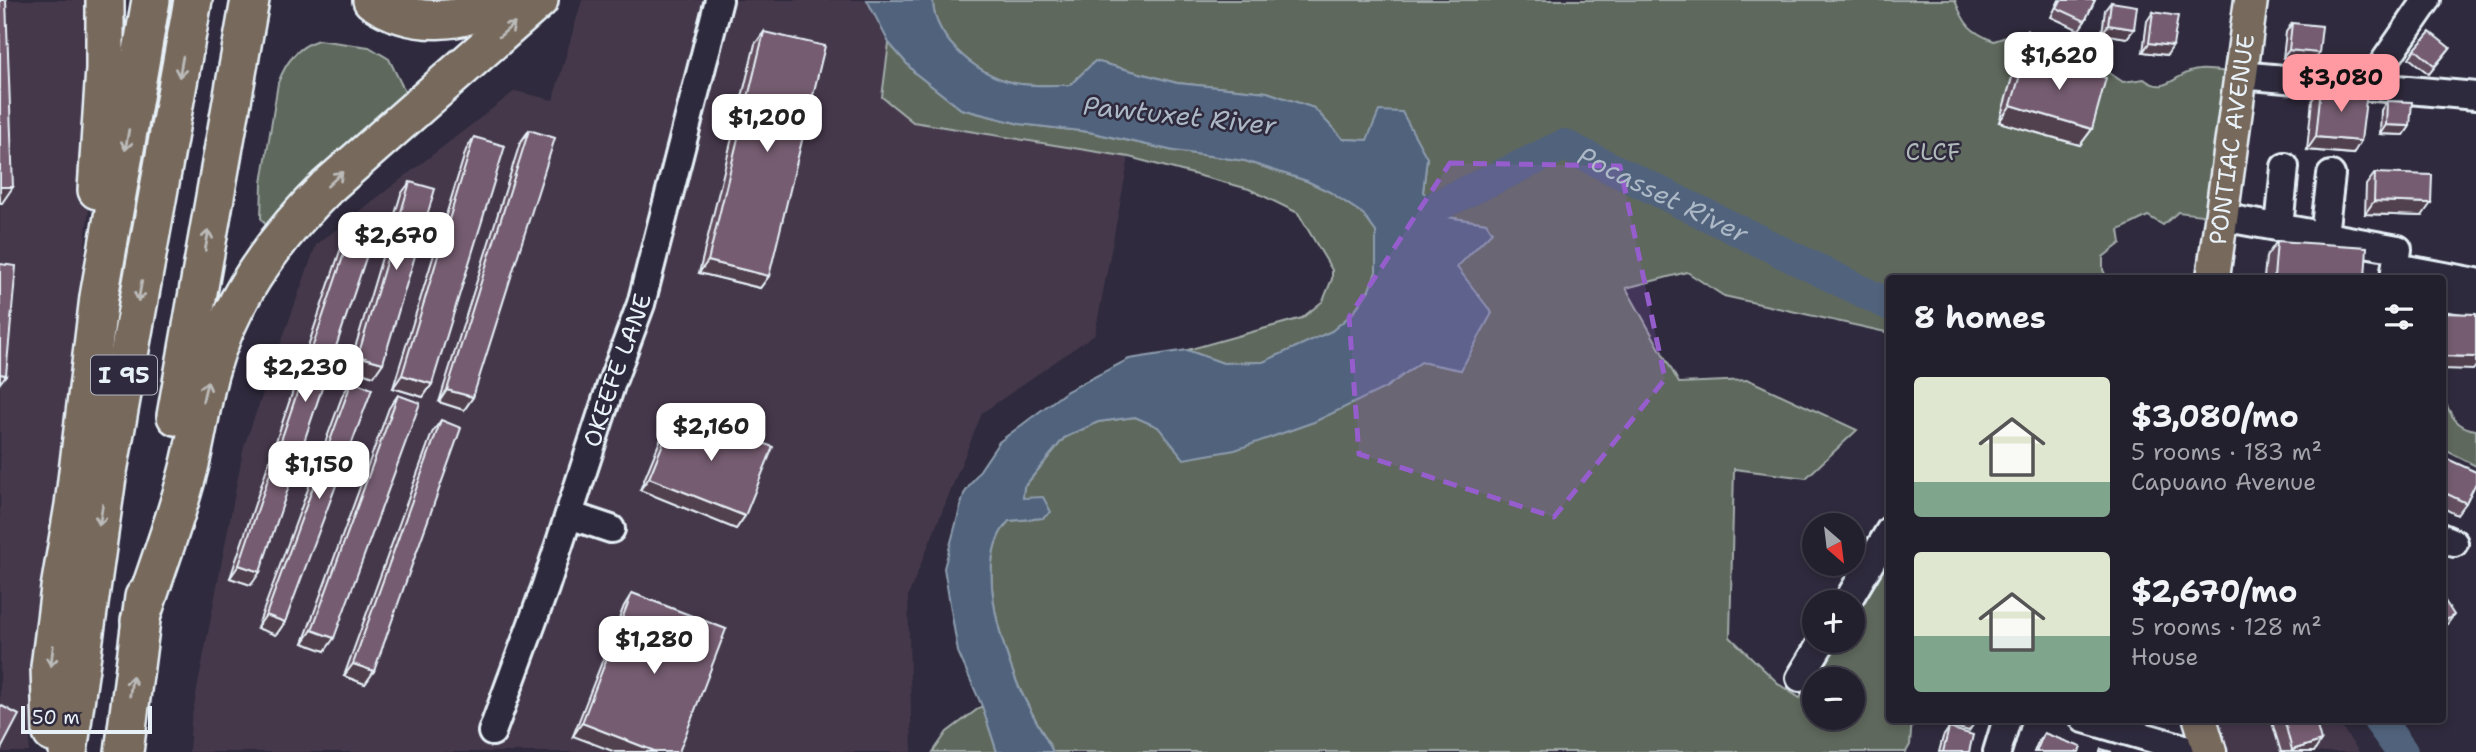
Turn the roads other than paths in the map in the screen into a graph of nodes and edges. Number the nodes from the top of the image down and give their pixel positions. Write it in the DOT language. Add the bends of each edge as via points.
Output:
graph roads {
  1 [pos="105,0"];
  2 [pos="151,0"];
  3 [pos="193,0"];
  4 [pos="250,0"];
  5 [pos="372,0"];
  6 [pos="505,0"];
  7 [pos="539,0"];
  8 [pos="719,0"];
  9 [pos="2251,0"];
  10 [pos="2427,0"];
  11 [pos="2240,75"];
  12 [pos="2367,87"];
  13 [pos="2476,96"];
  14 [pos="2285,167"];
  15 [pos="2331,175"];
  16 [pos="2221,217"];
  17 [pos="2279,227"];
  18 [pos="2324,236"];
  19 [pos="2395,273"];
  20 [pos="2213,275"];
  21 [pos="2413,275"];
  22 [pos="2446,279"];
  23 [pos="2476,282"];
  24 [pos="2446,297"];
  25 [pos="2476,302"];
  26 [pos="569,515"];
  27 [pos="611,529"];
  28 [pos="1886,537"];
  29 [pos="60,588"];
  30 [pos="1854,590"];
  31 [pos="140,621"];
  32 [pos="1815,653"];
  33 [pos="1800,678"];
  34 [pos="2006,723"];
  35 [pos="2098,723"];
  36 [pos="2201,723"];
  37 [pos="492,732"];
  38 [pos="53,752"];
  39 [pos="68,752"];
  40 [pos="124,752"];
  41 [pos="1997,752"];
  42 [pos="2198,752"];
  43 [pos="2210,752"];
  1 -- 29 [label="highway" via="101,143 64,504"];
  2 -- 29 [label="highway, one-way" via="99,298 75,505"];
  3 -- 39 [label="highway, I 95, one-way" via="107,477"];
  31 -- 4 [label="highway, I 95, one-way"];
  5 -- 6 [label="highway" via="413,18 447,20 479,13"];
  31 -- 7 [label="highway, one-way" via="189,469 217,351 266,257 327,187"];
  8 -- 26 [label="street, OKEEFE LANE" via="641,304"];
  9 -- 11 [label="main road, PONTIAC AVENUE"];
  10 -- 12 [label="street"];
  11 -- 12 [label="street"];
  11 -- 16 [label="main road, PONTIAC AVENUE"];
  12 -- 13 [label="street"];
  14 -- 17 [label="street"];
  15 -- 18 [label="street"];
  16 -- 17 [label="street"];
  16 -- 20 [label="main road, PONTIAC AVENUE"];
  17 -- 18 [label="street"];
  18 -- 19 [label="street" via="2398,249"];
  19 -- 21 [label="street"];
  22 -- 23 [label="street"];
  24 -- 25 [label="street"];
  26 -- 27 [label="street"];
  26 -- 37 [label="street, OKEEFE LANE"];
  28 -- 30 [label="street"];
  29 -- 38 [label="highway, one-way" via="50,667"];
  40 -- 31 [label="highway, I 95, one-way"];
  32 -- 33 [label="street"];
  34 -- 41 [label="street"];
  35 -- 42 [label="street"];
  36 -- 43 [label="main road"];
}
